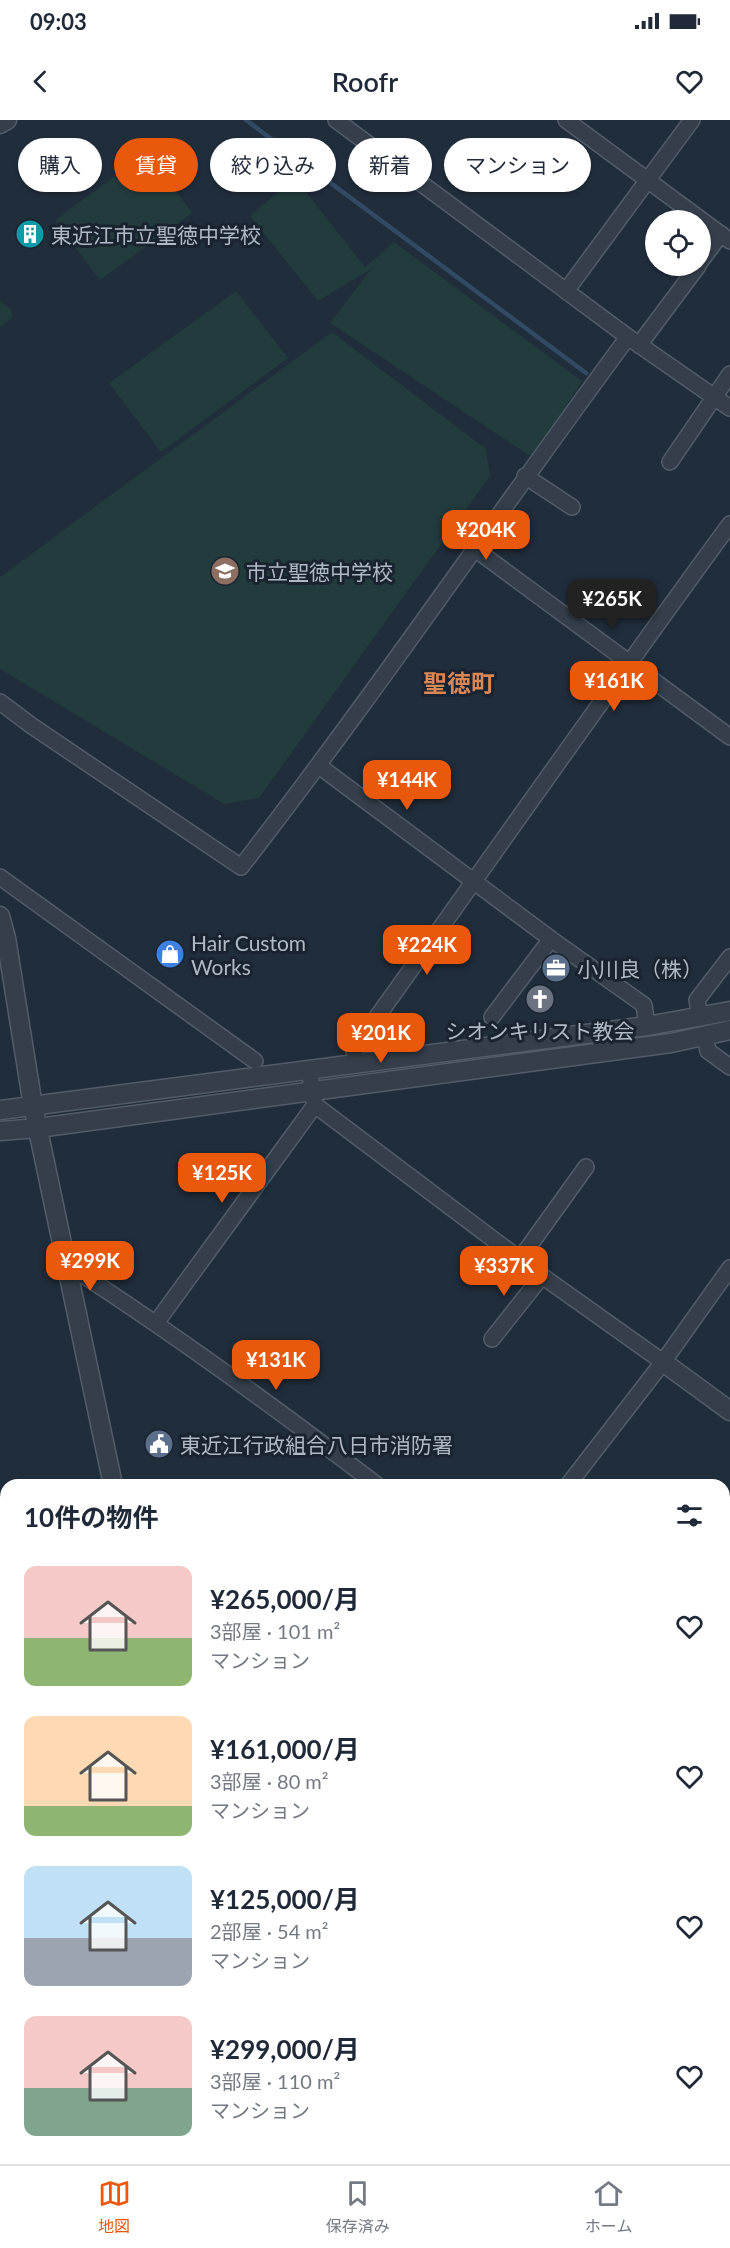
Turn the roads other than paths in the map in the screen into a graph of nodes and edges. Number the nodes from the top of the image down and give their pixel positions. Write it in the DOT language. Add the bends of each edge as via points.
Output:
graph roads {
  1 [pos="7,120"];
  2 [pos="336,120"];
  3 [pos="566,120"];
  4 [pos="692,120"];
  5 [pos="0,124"];
  6 [pos="648,181"];
  7 [pos="726,238"];
  8 [pos="711,252"];
  9 [pos="689,276"];
  10 [pos="566,291"];
  11 [pos="633,341"];
  12 [pos="730,374"];
  13 [pos="714,397"];
  14 [pos="730,408"];
  15 [pos="670,462"];
  16 [pos="525,476"];
  17 [pos="572,507"];
  18 [pos="730,524"];
  19 [pos="475,549"];
  20 [pos="628,663"];
  21 [pos="0,702"];
  22 [pos="730,737"];
  23 [pos="319,766"];
  24 [pos="0,877"];
  25 [pos="475,882"];
  26 [pos="0,916"];
  27 [pos="551,939"];
  28 [pos="730,957"];
  29 [pos="730,1011"];
  30 [pos="492,1017"];
  31 [pos="700,1017"];
  32 [pos="647,1026"];
  33 [pos="730,1030"];
  34 [pos="705,1036"];
  35 [pos="255,1061"];
  36 [pos="356,1064"];
  37 [pos="730,1067"];
  38 [pos="309,1070"];
  39 [pos="314,1098"];
  40 [pos="33,1106"];
  41 [pos="0,1110"];
  42 [pos="38,1128"];
  43 [pos="0,1131"];
  44 [pos="586,1167"];
  45 [pos="520,1259"];
  46 [pos="66,1264"];
  47 [pos="730,1268"];
  48 [pos="542,1276"];
  49 [pos="156,1323"];
  50 [pos="492,1339"];
  51 [pos="663,1362"];
  52 [pos="730,1411"];
  53 [pos="112,1479"];
  54 [pos="369,1479"];
  55 [pos="573,1479"];
  1 -- 5 [label="street"];
  2 -- 10 [label="street"];
  3 -- 6 [label="street"];
  4 -- 6 [label="street"];
  6 -- 7 [label="street"];
  6 -- 10 [label="street"];
  7 -- 8 [label="street"];
  9 -- 11 [label="street"];
  10 -- 11 [label="street"];
  11 -- 13 [label="street"];
  11 -- 16 [label="street"];
  12 -- 13 [label="street"];
  13 -- 14 [label="street"];
  13 -- 15 [label="street"];
  16 -- 17 [label="street"];
  16 -- 19 [label="street"];
  18 -- 20 [label="street"];
  19 -- 20 [label="street"];
  19 -- 23 [label="street"];
  20 -- 22 [label="street"];
  20 -- 25 [label="street"];
  21 -- 23 [label="street" via="240,867"];
  23 -- 25 [label="street"];
  24 -- 35 [label="street"];
  25 -- 27 [label="street"];
  25 -- 36 [label="street" via="354,1049"];
  26 -- 40 [label="street"];
  27 -- 30 [label="street"];
  27 -- 32 [label="street" via="644,1005"];
  28 -- 31 [label="street" via="697,1000"];
  29 -- 31 [label="street"];
  31 -- 32 [label="street"];
  32 -- 36 [label="street"];
  33 -- 34 [label="street"];
  34 -- 37 [label="street" via="708,1051"];
  34 -- 39 [label="street"];
  36 -- 38 [label="street"];
  38 -- 39 [label="street"];
  38 -- 40 [label="street"];
  39 -- 42 [label="street"];
  39 -- 45 [label="street"];
  39 -- 49 [label="street"];
  40 -- 41 [label="street"];
  40 -- 42 [label="street"];
  42 -- 43 [label="street"];
  42 -- 46 [label="street"];
  44 -- 45 [label="street"];
  45 -- 48 [label="street"];
  46 -- 49 [label="street"];
  46 -- 53 [label="street"];
  47 -- 51 [label="street"];
  48 -- 50 [label="street"];
  48 -- 51 [label="street"];
  49 -- 54 [label="street"];
  51 -- 52 [label="street"];
  51 -- 55 [label="street"];
}
